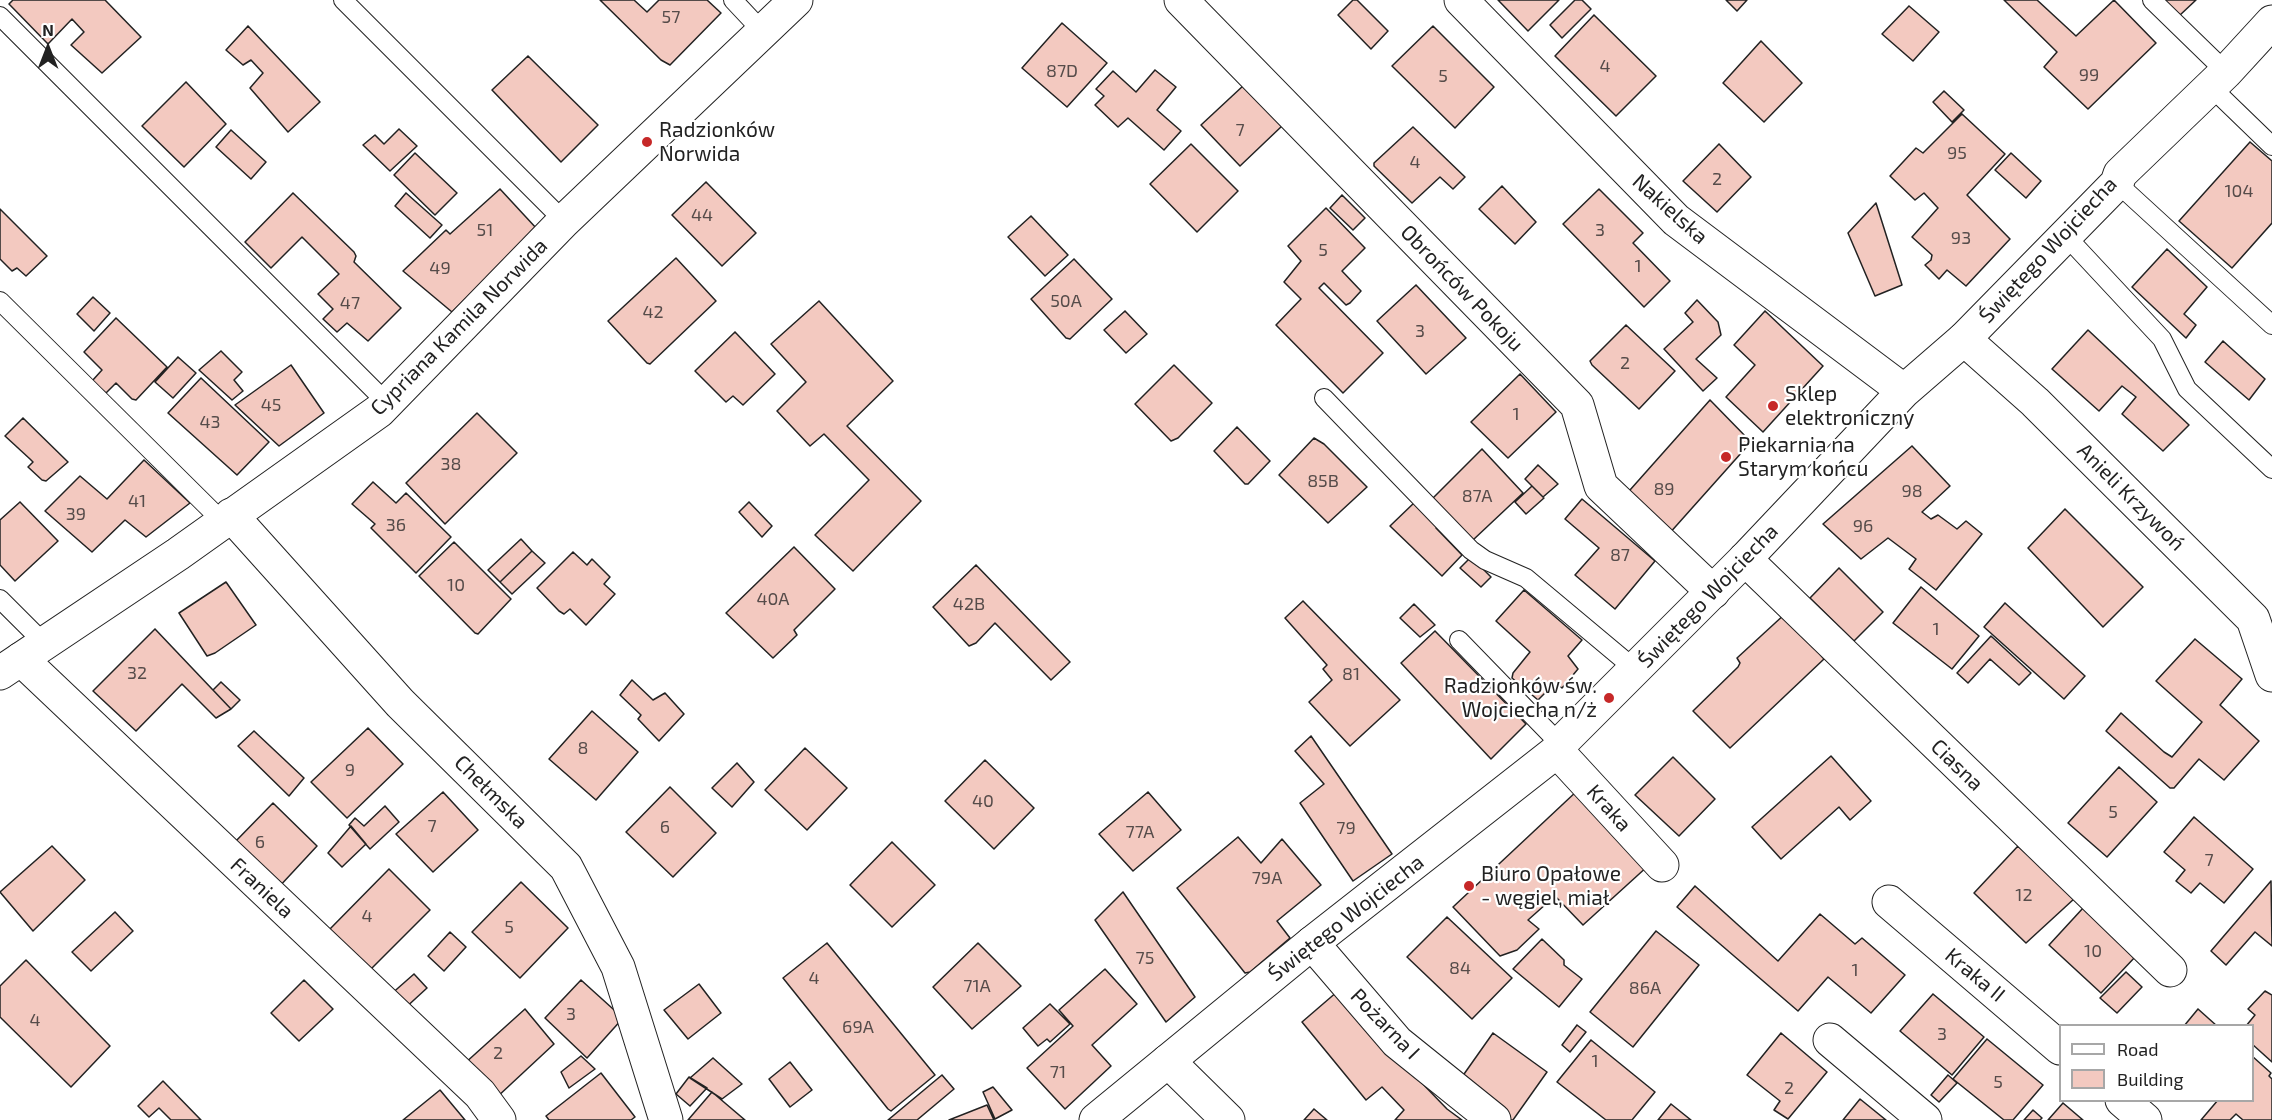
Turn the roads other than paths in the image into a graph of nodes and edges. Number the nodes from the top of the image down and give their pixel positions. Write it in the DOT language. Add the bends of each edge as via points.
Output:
graph roads {
  1 [pos="343,0"];
  2 [pos="733,0"];
  3 [pos="796,0"];
  4 [pos="1181,0"];
  5 [pos="1461,0"];
  6 [pos="2152,0"];
  7 [pos="0,16"];
  8 [pos="2272,21"];
  9 [pos="763,32"];
  10 [pos="2219,80"];
  11 [pos="2272,146"];
  12 [pos="2116,183"];
  13 [pos="564,221"];
  14 [pos="2065,235"];
  15 [pos="0,301"];
  16 [pos="2272,326"];
  17 [pos="1964,339"];
  18 [pos="1904,391"];
  19 [pos="1324,398"];
  20 [pos="387,403"];
  21 [pos="2272,469"];
  22 [pos="227,519"];
  23 [pos="1745,559"];
  24 [pos="1713,592"];
  25 [pos="0,599"];
  26 [pos="2262,629"];
  27 [pos="1459,640"];
  28 [pos="22,658"];
  29 [pos="1636,670"];
  30 [pos="2272,675"];
  31 [pos="1558,748"];
  32 [pos="1662,865"];
  33 [pos="1889,902"];
  34 [pos="1312,943"];
  35 [pos="2170,970"];
  36 [pos="1830,1040"];
  37 [pos="2059,1046"];
  38 [pos="1168,1061"];
  39 [pos="2123,1102"];
  40 [pos="499,1120"];
  41 [pos="666,1120"];
  42 [pos="1096,1120"];
  43 [pos="1228,1120"];
  44 [pos="1494,1120"];
  45 [pos="1925,1120"];
  46 [pos="2145,1120"];
  1 -- 13 [label="lane"];
  2 -- 9 [label="lane"];
  3 -- 9 [label="street, Cypriana Kamila Norwida"];
  4 -- 24 [label="street, Obrońców Pokoju" via="1577,405 1601,486"];
  5 -- 18 [label="street, Nakielska" via="1676,220"];
  6 -- 10 [label="lane"];
  7 -- 20 [label="lane"];
  8 -- 10 [label="street, Świętego Wojciecha"];
  9 -- 13 [label="street, Cypriana Kamila Norwida"];
  10 -- 11 [label="lane"];
  10 -- 12 [label="street, Świętego Wojciecha" via="2120,174"];
  12 -- 14 [label="street, Świętego Wojciecha"];
  12 -- 16 [label="lane"];
  13 -- 20 [label="street, Cypriana Kamila Norwida"];
  14 -- 17 [label="street, Świętego Wojciecha"];
  14 -- 21 [label="lane" via="2162,339 2187,389"];
  15 -- 22 [label="lane"];
  17 -- 18 [label="street, Świętego Wojciecha"];
  17 -- 26 [label="street, Anieli Krzywoń" via="2035,402"];
  18 -- 23 [label="street, Świętego Wojciecha"];
  19 -- 29 [label="lane" via="1471,550 1526,578"];
  20 -- 22 [label="street, Cypriana Kamila Norwida"];
  22 -- 28 [label="street, Cypriana Kamila Norwida"];
  22 -- 41 [label="street, Chełmska" via="400,703 566,867 618,967"];
  23 -- 24 [label="street, Świętego Wojciecha"];
  23 -- 35 [label="street, Ciasna"];
  24 -- 29 [label="street, Świętego Wojciecha"];
  25 -- 28 [label="lane"];
  26 -- 30 [label="street, Anieli Krzywoń"];
  27 -- 31 [label="lane"];
  28 -- 40 [label="street, Franiela" via="480,1094"];
  29 -- 31 [label="street, Świętego Wojciecha"];
  31 -- 32 [label="street, Kraka"];
  31 -- 34 [label="street, Świętego Wojciecha"];
  33 -- 37 [label="street, Kraka II"];
  34 -- 38 [label="street, Świętego Wojciecha"];
  34 -- 44 [label="street, Pożarna I" via="1397,1042"];
  36 -- 45 [label="street"];
  38 -- 42 [label="street, Świętego Wojciecha"];
  38 -- 43 [label="street"];
  39 -- 46 [label="street"];
}
